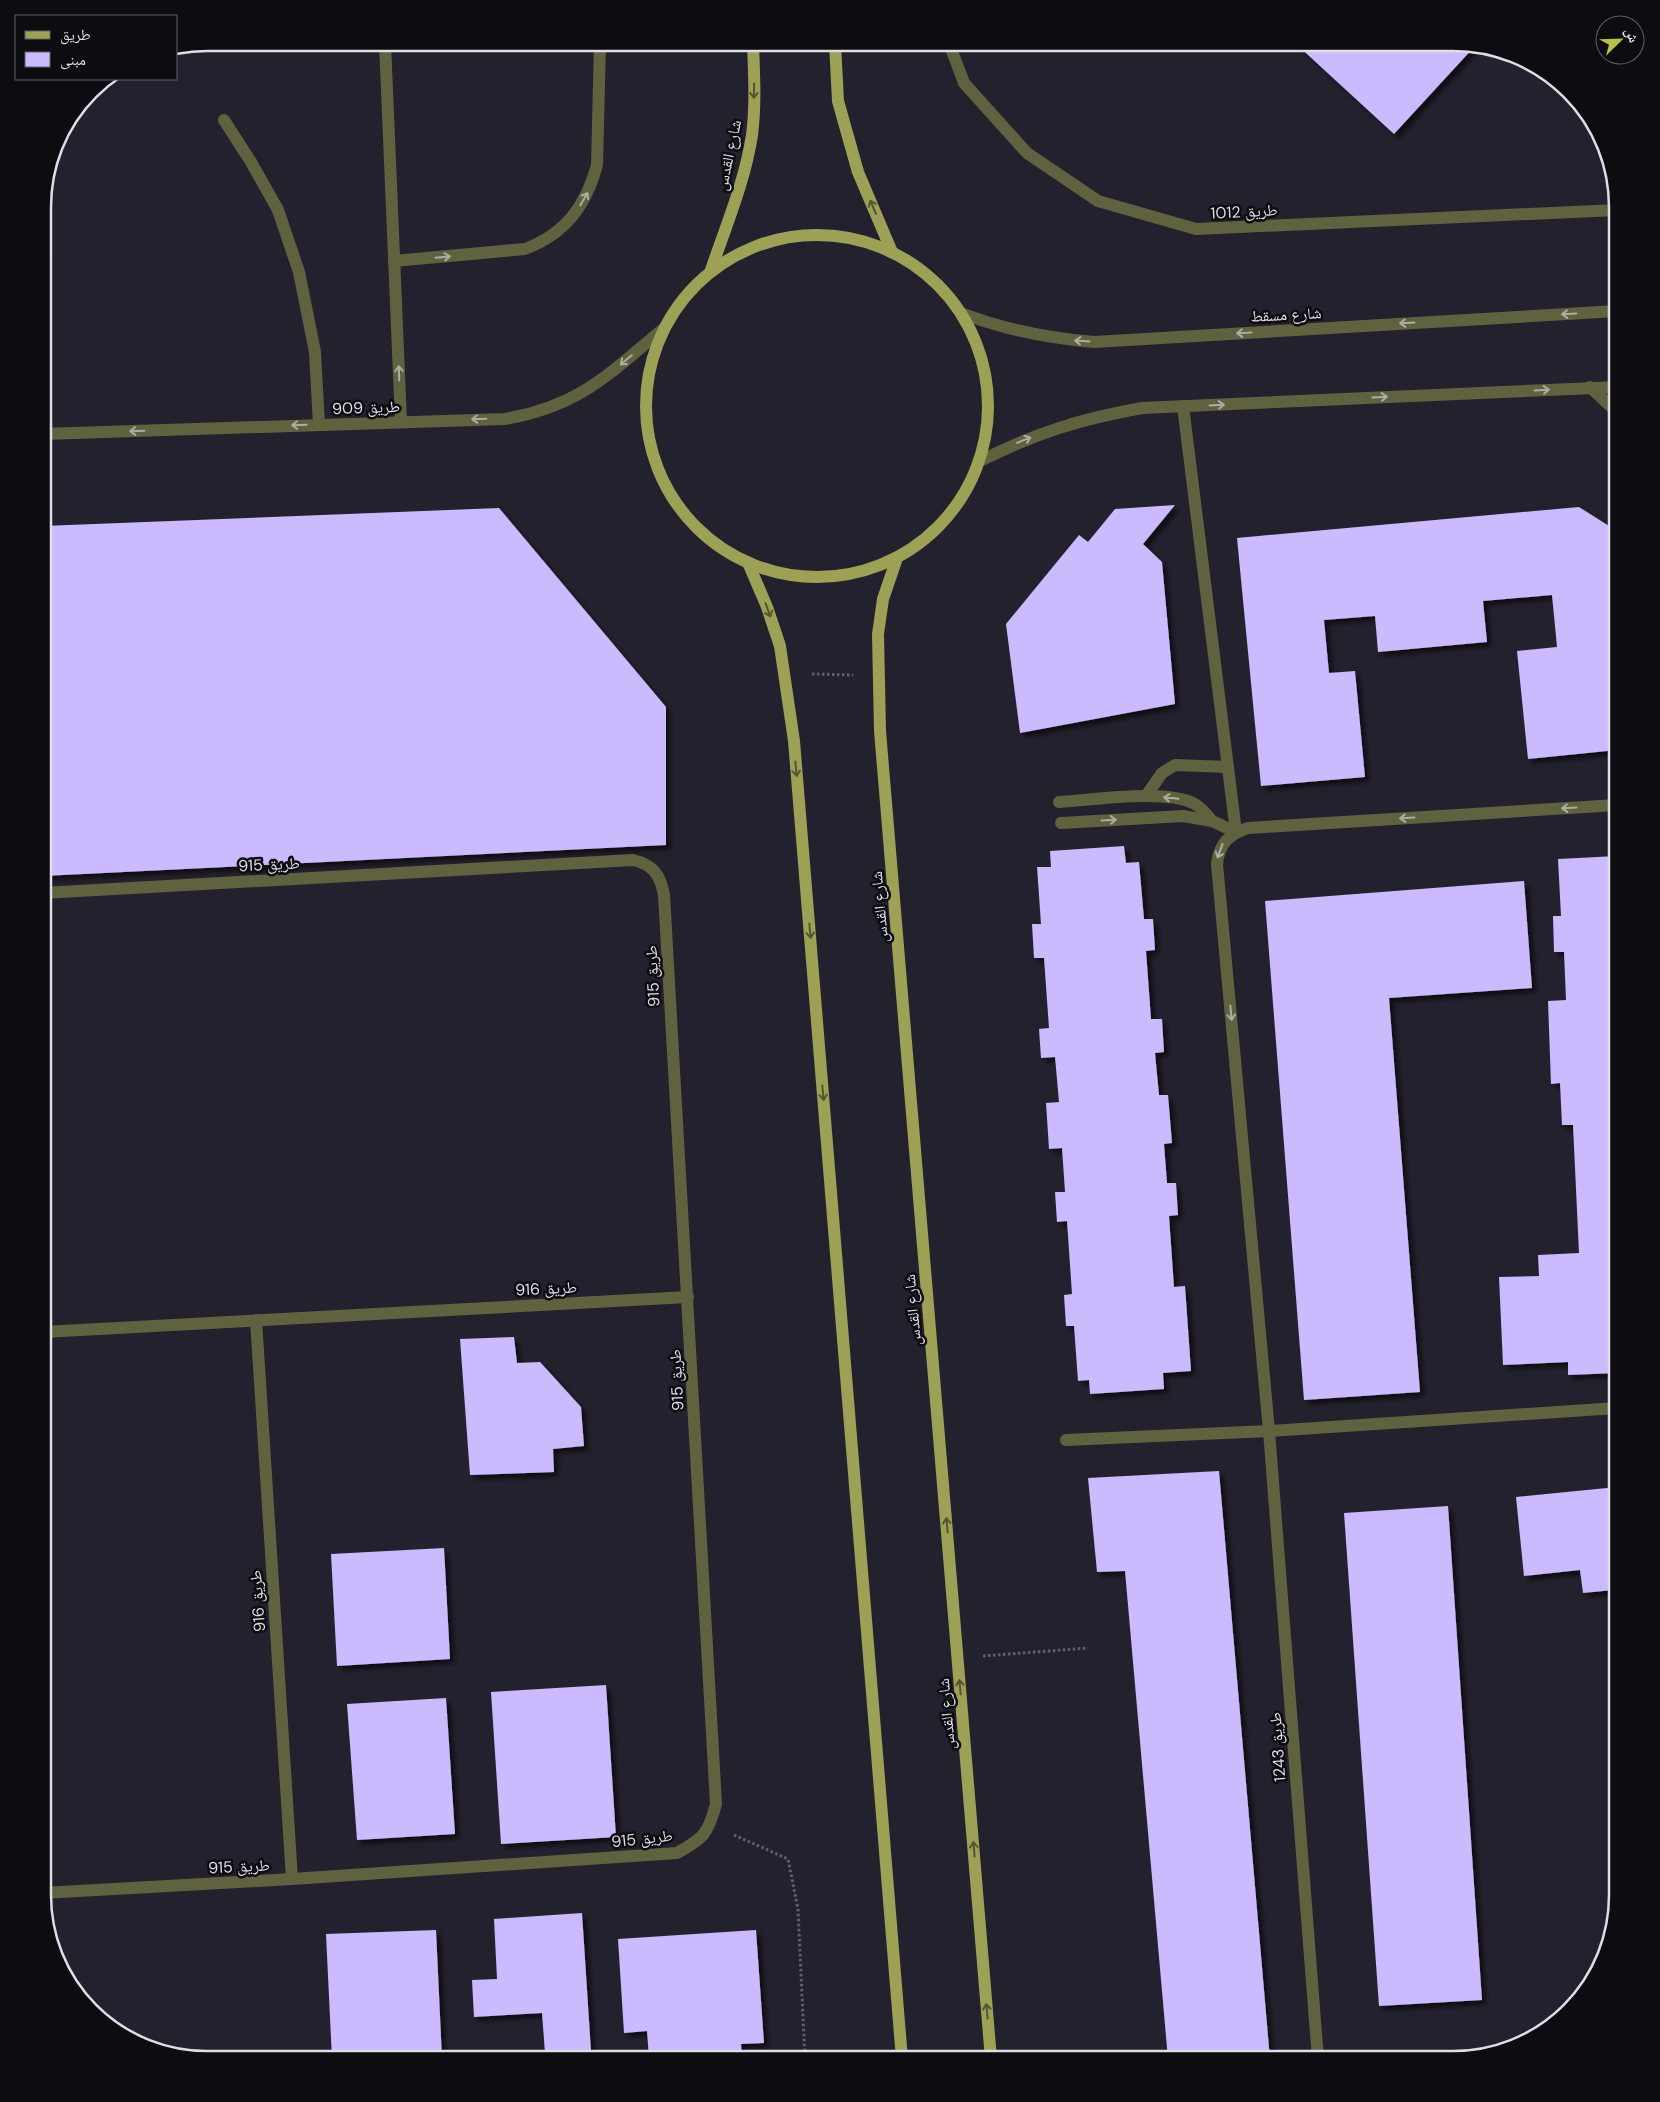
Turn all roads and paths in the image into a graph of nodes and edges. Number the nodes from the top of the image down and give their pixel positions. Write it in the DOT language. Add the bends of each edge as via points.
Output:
graph roads {
  1 [pos="385,51"];
  2 [pos="600,51"];
  3 [pos="753,51"];
  4 [pos="835,52"];
  5 [pos="952,52"];
  6 [pos="224,120"];
  7 [pos="1609,210"];
  8 [pos="892,252"];
  9 [pos="394,262"];
  10 [pos="711,270"];
  11 [pos="1609,312"];
  12 [pos="961,313"];
  13 [pos="663,329"];
  14 [pos="1609,387"];
  15 [pos="1590,388"];
  16 [pos="1609,404"];
  17 [pos="1183,406"];
  18 [pos="401,422"];
  19 [pos="319,425"];
  20 [pos="52,434"];
  21 [pos="980,461"];
  22 [pos="896,560"];
  23 [pos="749,565"];
  24 [pos="784,673"];
  25 [pos="879,676"];
  26 [pos="1228,767"];
  27 [pos="1146,796"];
  28 [pos="1059,802"];
  29 [pos="1609,806"];
  30 [pos="1212,821"];
  31 [pos="1061,823"];
  32 [pos="1236,832"];
  33 [pos="52,893"];
  34 [pos="688,1296"];
  35 [pos="256,1320"];
  36 [pos="51,1332"];
  37 [pos="1609,1409"];
  38 [pos="1269,1431"];
  39 [pos="1066,1440"];
  40 [pos="1088,1648"];
  41 [pos="958,1658"];
  42 [pos="710,1825"];
  43 [pos="292,1879"];
  44 [pos="51,1892"];
  45 [pos="805,2051"];
  46 [pos="901,2051"];
  47 [pos="990,2051"];
  48 [pos="1317,2051"];
  1 -- 9 [label="street"];
  9 -- 2 [label="street, one-way" via="525,249 543,242 573,217 592,183 597,165"];
  3 -- 10 [label="main road, شارع القدس, one-way" via="752,134 744,174"];
  8 -- 4 [label="main road, one-way" via="858,172 838,102"];
  5 -- 7 [label="street, طريق 1012" via="964,84 1028,153 1098,201 1196,230"];
  6 -- 19 [label="street" via="278,210 299,272 315,352"];
  8 -- 10 [label="main road" via="856,239 818,234 779,238 743,250"];
  8 -- 12 [label="main road" via="942,288"];
  18 -- 9 [label="street, one-way"];
  10 -- 13 [label="main road" via="684,297"];
  11 -- 12 [label="street, شارع مسقط, one-way" via="1094,342 1026,334"];
  12 -- 21 [label="main road" via="978,347 988,384 988,423"];
  13 -- 18 [label="street, طريق 909, one-way" via="600,382 582,394 545,410 505,418"];
  13 -- 23 [label="main road" via="648,373 645,420 656,465 677,506 710,540"];
  14 -- 15 [label="street"];
  15 -- 16 [label="street"];
  17 -- 15 [label="street, one-way"];
  21 -- 17 [label="street, one-way" via="1020,441 1101,415"];
  17 -- 26 [label="street"];
  18 -- 19 [label="street, طريق 909"];
  19 -- 20 [label="street, طريق 909, one-way"];
  21 -- 22 [label="main road" via="967,492 948,519 924,542"];
  22 -- 23 [label="main road" via="848,576 798,578"];
  22 -- 25 [label="main road, شارع القدس" via="883,599 878,634"];
  23 -- 24 [label="main road, one-way" via="780,646"];
  24 -- 25 [label="path"];
  24 -- 46 [label="main road, one-way" via="795,751"];
  41 -- 25 [label="main road, شارع القدس, one-way" via="881,740"];
  26 -- 27 [label="street" via="1175,765 1162,774"];
  26 -- 32 [label="street"];
  27 -- 28 [label="street"];
  30 -- 27 [label="street, one-way" via="1193,803 1177,798"];
  29 -- 32 [label="street, one-way" via="1248,828"];
  31 -- 30 [label="street, one-way" via="1168,816"];
  30 -- 32 [label="street"];
  32 -- 38 [label="street, طريق 1243, one-way" via="1222,845 1217,864"];
  33 -- 34 [label="street, طريق 915" via="623,860 644,863 655,870 664,895"];
  34 -- 35 [label="street, طريق 916"];
  34 -- 42 [label="street, طريق 915" via="716,1804"];
  35 -- 36 [label="street, طريق 916"];
  35 -- 43 [label="street, طريق 916"];
  37 -- 38 [label="street"];
  38 -- 39 [label="street"];
  38 -- 48 [label="street, طريق 1243"];
  40 -- 41 [label="path"];
  47 -- 41 [label="main road, شارع القدس, one-way"];
  42 -- 43 [label="street, طريق 915" via="698,1842 677,1853"];
  42 -- 45 [label="path" via="788,1860 798,1909"];
  43 -- 44 [label="street, طريق 915"];
}
